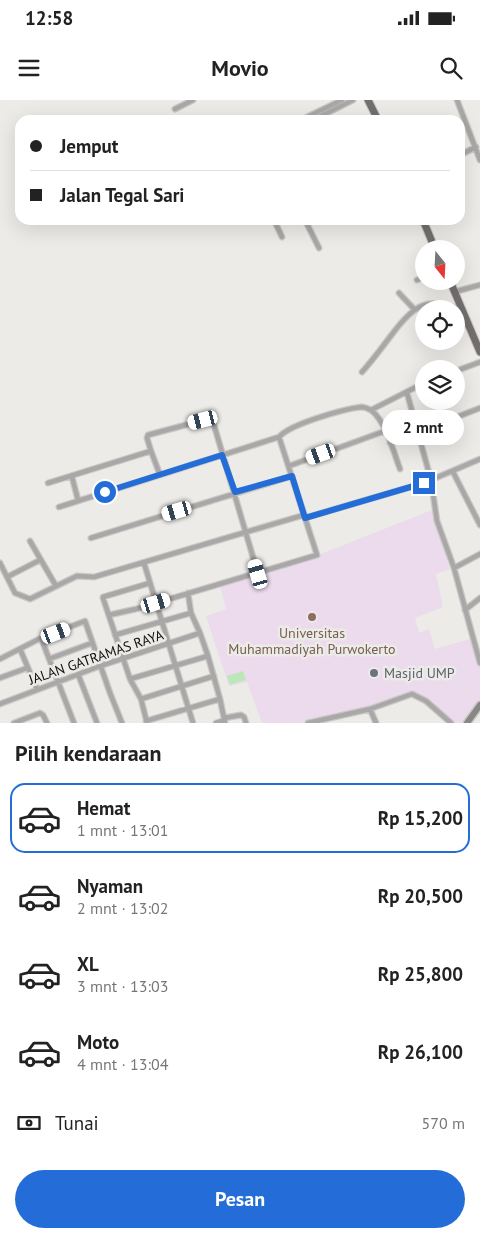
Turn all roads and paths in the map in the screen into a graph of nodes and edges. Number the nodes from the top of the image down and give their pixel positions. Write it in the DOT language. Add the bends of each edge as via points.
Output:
graph roads {
  1 [pos="194,100"];
  2 [pos="353,100"];
  3 [pos="368,100"];
  4 [pos="457,100"];
  5 [pos="340,102"];
  6 [pos="175,109"];
  7 [pos="316,115"];
  8 [pos="376,115"];
  9 [pos="463,115"];
  10 [pos="465,120"];
  11 [pos="476,147"];
  12 [pos="465,152"];
  13 [pos="480,160"];
  14 [pos="276,225"];
  15 [pos="308,225"];
  16 [pos="425,225"];
  17 [pos="282,237"];
  18 [pos="431,240"];
  19 [pos="319,248"];
  20 [pos="480,285"];
  21 [pos="454,292"];
  22 [pos="399,293"];
  23 [pos="457,300"];
  24 [pos="414,309"];
  25 [pos="465,328"];
  26 [pos="478,344"];
  27 [pos="480,352"];
  28 [pos="478,363"];
  29 [pos="465,368"];
  30 [pos="362,372"];
  31 [pos="415,388"];
  32 [pos="406,393"];
  33 [pos="480,408"];
  34 [pos="371,410"];
  35 [pos="385,431"];
  36 [pos="418,432"];
  37 [pos="279,437"];
  38 [pos="390,443"];
  39 [pos="151,451"];
  40 [pos="222,455"];
  41 [pos="480,459"];
  42 [pos="289,466"];
  43 [pos="400,469"];
  44 [pos="454,472"];
  45 [pos="160,476"];
  46 [pos="292,476"];
  47 [pos="72,477"];
  48 [pos="431,480"];
  49 [pos="48,483"];
  50 [pos="235,492"];
  51 [pos="78,500"];
  52 [pos="59,507"];
  53 [pos="305,516"];
  54 [pos="480,525"];
  55 [pos="247,533"];
  56 [pos="91,538"];
  57 [pos="30,541"];
  58 [pos="480,554"];
  59 [pos="40,560"];
  60 [pos="0,563"];
  61 [pos="144,563"];
  62 [pos="454,568"];
  63 [pos="258,574"];
  64 [pos="7,577"];
  65 [pos="150,583"];
  66 [pos="56,586"];
  67 [pos="188,593"];
  68 [pos="480,598"];
  69 [pos="156,603"];
  70 [pos="465,610"];
  71 [pos="191,614"];
  72 [pos="109,615"];
  73 [pos="162,622"];
  74 [pos="200,633"];
  75 [pos="115,636"];
  76 [pos="41,638"];
  77 [pos="480,638"];
  78 [pos="474,640"];
  79 [pos="92,643"];
  80 [pos="168,644"];
  81 [pos="20,649"];
  82 [pos="208,656"];
  83 [pos="123,658"];
  84 [pos="0,659"];
  85 [pos="49,659"];
  86 [pos="480,663"];
  87 [pos="100,666"];
  88 [pos="175,666"];
  89 [pos="27,668"];
  90 [pos="78,674"];
  91 [pos="214,676"];
  92 [pos="0,678"];
  93 [pos="130,679"];
  94 [pos="58,681"];
  95 [pos="182,686"];
  96 [pos="37,689"];
  97 [pos="220,698"];
  98 [pos="141,699"];
  99 [pos="0,704"];
  100 [pos="480,704"];
  101 [pos="188,708"];
  102 [pos="370,709"];
  103 [pos="225,721"];
  104 [pos="147,722"];
  105 [pos="14,723"];
  106 [pos="47,723"];
  107 [pos="74,723"];
  108 [pos="98,723"];
  109 [pos="122,723"];
  110 [pos="193,723"];
  111 [pos="216,723"];
  112 [pos="246,723"];
  113 [pos="308,723"];
  114 [pos="376,723"];
  115 [pos="451,723"];
  116 [pos="467,723"];
  1 -- 6 [label="street"];
  2 -- 5 [label="street"];
  3 -- 8 [label="main road"];
  4 -- 9 [label="street"];
  5 -- 7 [label="street"];
  10 -- 11 [label="street"];
  11 -- 12 [label="street"];
  11 -- 13 [label="street"];
  14 -- 17 [label="street"];
  15 -- 19 [label="street"];
  16 -- 18 [label="main road"];
  20 -- 21 [label="street"];
  21 -- 23 [label="main road"];
  22 -- 24 [label="street"];
  24 -- 30 [label="street"];
  25 -- 26 [label="main road"];
  26 -- 27 [label="main road"];
  28 -- 29 [label="street"];
  31 -- 32 [label="street"];
  32 -- 34 [label="street"];
  32 -- 36 [label="street"];
  33 -- 36 [label="street"];
  34 -- 35 [label="street"];
  34 -- 37 [label="street" via="361,408 312,420"];
  35 -- 38 [label="street"];
  35 -- 42 [label="street"];
  36 -- 38 [label="street"];
  36 -- 48 [label="street"];
  37 -- 40 [label="street"];
  37 -- 42 [label="street"];
  38 -- 43 [label="street"];
  39 -- 40 [label="street" via="148,435 208,419 214,425"];
  39 -- 45 [label="street"];
  39 -- 47 [label="street"];
  40 -- 45 [label="street"];
  40 -- 50 [label="street"];
  41 -- 44 [label="street"];
  42 -- 46 [label="street"];
  44 -- 48 [label="street"];
  44 -- 54 [label="street"];
  45 -- 51 [label="street"];
  46 -- 50 [label="street"];
  46 -- 53 [label="street"];
  47 -- 49 [label="street"];
  47 -- 51 [label="street"];
  48 -- 53 [label="street"];
  48 -- 62 [label="street" via="437,521"];
  50 -- 55 [label="street"];
  50 -- 56 [label="street"];
  51 -- 52 [label="street"];
  53 -- 55 [label="street"];
  53 -- 63 [label="street" via="317,555"];
  55 -- 61 [label="street"];
  55 -- 63 [label="street"];
  57 -- 59 [label="street"];
  58 -- 62 [label="street"];
  59 -- 64 [label="street"];
  59 -- 66 [label="street"];
  60 -- 64 [label="street"];
  61 -- 65 [label="street"];
  61 -- 66 [label="street" via="94,577 77,576"];
  62 -- 70 [label="street"];
  63 -- 67 [label="street"];
  64 -- 66 [label="street" via="15,593 30,598"];
  65 -- 69 [label="street"];
  65 -- 72 [label="street" via="103,596"];
  67 -- 69 [label="street"];
  67 -- 71 [label="street"];
  68 -- 70 [label="street"];
  69 -- 72 [label="street"];
  69 -- 73 [label="street"];
  70 -- 78 [label="street"];
  71 -- 73 [label="street"];
  71 -- 74 [label="street"];
  72 -- 75 [label="street"];
  73 -- 75 [label="street"];
  73 -- 80 [label="street"];
  74 -- 80 [label="street, JALAN GATRAMAS RAYA"];
  74 -- 82 [label="street"];
  75 -- 83 [label="street"];
  76 -- 79 [label="street" via="86,621"];
  76 -- 81 [label="street"];
  76 -- 85 [label="street"];
  77 -- 78 [label="street"];
  78 -- 86 [label="street"];
  79 -- 85 [label="street"];
  79 -- 87 [label="street"];
  80 -- 83 [label="street, JALAN GATRAMAS RAYA"];
  80 -- 88 [label="street"];
  81 -- 84 [label="street"];
  81 -- 89 [label="street"];
  82 -- 88 [label="street"];
  82 -- 91 [label="street"];
  83 -- 87 [label="street, JALAN GATRAMAS RAYA"];
  83 -- 93 [label="street"];
  85 -- 94 [label="street"];
  87 -- 90 [label="street, JALAN GATRAMAS RAYA"];
  87 -- 109 [label="street"];
  88 -- 93 [label="street"];
  88 -- 95 [label="street"];
  89 -- 92 [label="street"];
  89 -- 96 [label="street"];
  90 -- 94 [label="street, JALAN GATRAMAS RAYA"];
  90 -- 108 [label="street"];
  91 -- 95 [label="street"];
  91 -- 97 [label="street"];
  93 -- 98 [label="street"];
  94 -- 96 [label="street, JALAN GATRAMAS RAYA"];
  94 -- 107 [label="street"];
  95 -- 98 [label="street"];
  95 -- 101 [label="street"];
  96 -- 99 [label="street, JALAN GATRAMAS RAYA"];
  97 -- 101 [label="street"];
  97 -- 103 [label="street"];
  98 -- 104 [label="street"];
  100 -- 116 [label="main road"];
  101 -- 104 [label="street"];
  101 -- 110 [label="street"];
  102 -- 113 [label="street"];
  102 -- 114 [label="street"];
  102 -- 115 [label="street" via="412,694 426,701"];
  103 -- 111 [label="street"];
  103 -- 112 [label="street" via="241,715"];
  105 -- 106 [label="street" via="40,713"];
}
